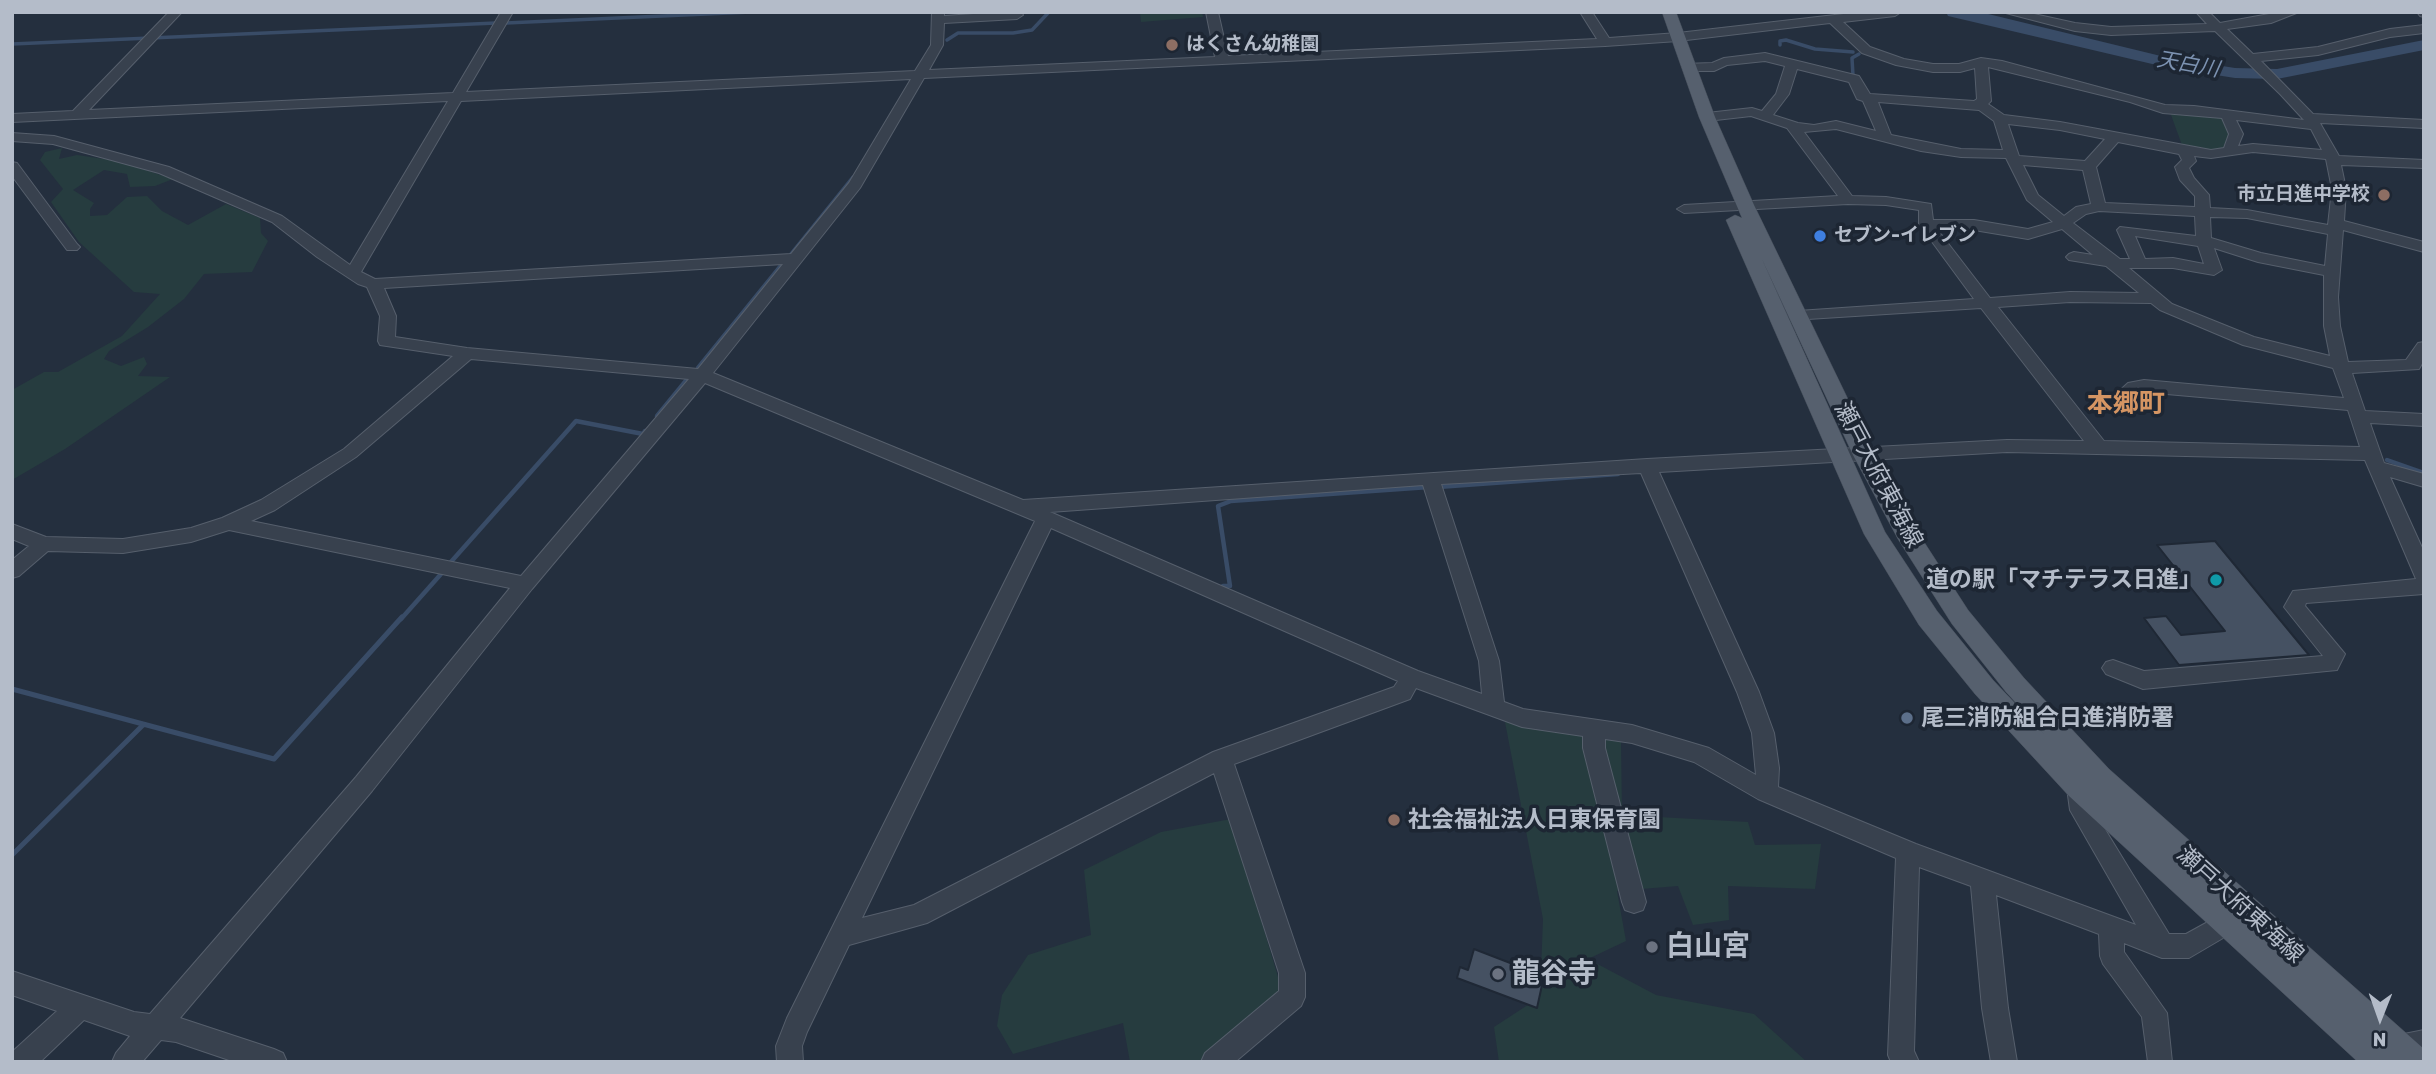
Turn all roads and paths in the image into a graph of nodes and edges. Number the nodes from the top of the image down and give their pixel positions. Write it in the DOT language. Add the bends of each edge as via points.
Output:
graph roads {
  1 [pos="176,12"];
  2 [pos="507,12"];
  3 [pos="1212,12"];
  4 [pos="1586,12"];
  5 [pos="1656,12"];
  6 [pos="1670,12"];
  7 [pos="1895,12"];
  8 [pos="2008,12"];
  9 [pos="2202,12"];
  10 [pos="2293,12"];
  11 [pos="1017,15"];
  12 [pos="938,16"];
  13 [pos="1835,20"];
  14 [pos="2217,27"];
  15 [pos="2424,29"];
  16 [pos="1671,38"];
  17 [pos="1605,42"];
  18 [pos="2250,58"];
  19 [pos="1222,60"];
  20 [pos="1981,62"];
  21 [pos="1792,65"];
  22 [pos="1689,67"];
  23 [pos="919,75"];
  24 [pos="457,96"];
  25 [pos="1869,98"];
  26 [pos="1983,107"];
  27 [pos="2227,114"];
  28 [pos="78,115"];
  29 [pos="50,116"];
  30 [pos="1707,117"];
  31 [pos="1765,117"];
  32 [pos="12,118"];
  33 [pos="2000,119"];
  34 [pos="2312,122"];
  35 [pos="2424,124"];
  36 [pos="1794,127"];
  37 [pos="19,137"];
  38 [pos="2114,138"];
  39 [pos="1886,139"];
  40 [pos="2185,151"];
  41 [pos="2229,152"];
  42 [pos="12,153"];
  43 [pos="2013,157"];
  44 [pos="2332,158"];
  45 [pos="2424,164"];
  46 [pos="12,166"];
  47 [pos="2089,166"];
  48 [pos="1849,200"];
  49 [pos="1737,206"];
  50 [pos="2099,207"];
  51 [pos="1684,209"];
  52 [pos="2203,212"];
  53 [pos="1926,224"];
  54 [pos="2063,224"];
  55 [pos="2336,227"];
  56 [pos="2205,241"];
  57 [pos="72,247"];
  58 [pos="2424,247"];
  59 [pos="2074,257"];
  60 [pos="793,259"];
  61 [pos="2116,263"];
  62 [pos="2140,263"];
  63 [pos="2330,272"];
  64 [pos="353,273"];
  65 [pos="374,284"];
  66 [pos="2155,299"];
  67 [pos="1987,303"];
  68 [pos="1798,316"];
  69 [pos="2424,347"];
  70 [pos="467,353"];
  71 [pos="2341,366"];
  72 [pos="2418,372"];
  73 [pos="702,375"];
  74 [pos="2126,393"];
  75 [pos="2356,410"];
  76 [pos="2424,421"];
  77 [pos="2099,448"];
  78 [pos="1852,456"];
  79 [pos="2375,462"];
  80 [pos="1647,465"];
  81 [pos="1430,478"];
  82 [pos="2424,481"];
  83 [pos="1021,508"];
  84 [pos="1046,519"];
  85 [pos="229,523"];
  86 [pos="12,531"];
  87 [pos="44,544"];
  88 [pos="12,571"];
  89 [pos="2424,575"];
  90 [pos="525,584"];
  91 [pos="2424,586"];
  92 [pos="2113,668"];
  93 [pos="1412,677"];
  94 [pos="1494,706"];
  95 [pos="1594,729"];
  96 [pos="1221,759"];
  97 [pos="2078,788"];
  98 [pos="1766,793"];
  99 [pos="1908,852"];
  100 [pos="1982,880"];
  101 [pos="1634,902"];
  102 [pos="2226,923"];
  103 [pos="2111,928"];
  104 [pos="842,935"];
  105 [pos="2162,946"];
  106 [pos="12,984"];
  107 [pos="79,1007"];
  108 [pos="156,1027"];
  109 [pos="2424,1043"];
  110 [pos="2398,1057"];
  111 [pos="2160,1059"];
  112 [pos="21,1062"];
  113 [pos="125,1062"];
  114 [pos="274,1062"];
  115 [pos="790,1062"];
  116 [pos="1214,1062"];
  117 [pos="1906,1062"];
  118 [pos="2004,1062"];
  1 -- 28 [label="street"];
  2 -- 24 [label="street"];
  3 -- 19 [label="street"];
  4 -- 17 [label="street"];
  5 -- 16 [label="main road, 瀬戸大府東海線"];
  6 -- 16 [label="main road, 瀬戸大府東海線"];
  7 -- 13 [label="street"];
  8 -- 14 [label="street" via="2101,31"];
  9 -- 14 [label="street"];
  10 -- 14 [label="street"];
  11 -- 12 [label="street"];
  12 -- 23 [label="street" via="937,45"];
  13 -- 16 [label="street"];
  13 -- 20 [label="street" via="1866,50 1900,62 1960,68"];
  14 -- 18 [label="street"];
  15 -- 18 [label="street" via="2318,51"];
  16 -- 17 [label="street"];
  16 -- 22 [label="main road, 瀬戸大府東海線"];
  16 -- 49 [label="main road, 瀬戸大府東海線" via="1697,134"];
  17 -- 19 [label="street"];
  18 -- 34 [label="street"];
  19 -- 23 [label="street"];
  20 -- 26 [label="street"];
  20 -- 27 [label="street" via="2163,109"];
  21 -- 22 [label="street" via="1765,57"];
  21 -- 25 [label="street" via="1854,79 1862,96"];
  21 -- 31 [label="street" via="1782,94"];
  22 -- 30 [label="main road, 瀬戸大府東海線"];
  23 -- 24 [label="street"];
  23 -- 60 [label="street" via="855,185"];
  24 -- 28 [label="street"];
  24 -- 64 [label="street"];
  25 -- 26 [label="street"];
  25 -- 39 [label="street"];
  26 -- 33 [label="street"];
  27 -- 34 [label="street"];
  27 -- 41 [label="street" via="2236,134"];
  28 -- 29 [label="street"];
  29 -- 32 [label="street"];
  29 -- 37 [label="street"];
  30 -- 31 [label="street" via="1752,112"];
  30 -- 49 [label="main road, 瀬戸大府東海線"];
  31 -- 36 [label="street"];
  33 -- 38 [label="street"];
  33 -- 43 [label="street"];
  34 -- 35 [label="street"];
  34 -- 44 [label="street"];
  36 -- 39 [label="street" via="1836,125"];
  36 -- 48 [label="street"];
  37 -- 42 [label="street"];
  37 -- 64 [label="street" via="86,148 192,181 277,219"];
  38 -- 40 [label="street"];
  38 -- 47 [label="street"];
  39 -- 43 [label="street"];
  40 -- 41 [label="street"];
  40 -- 52 [label="street" via="2189,161 2182,167 2202,195"];
  41 -- 44 [label="street" via="2263,148"];
  43 -- 47 [label="street"];
  43 -- 54 [label="street" via="2032,197"];
  44 -- 45 [label="street"];
  44 -- 55 [label="street" via="2339,189"];
  46 -- 57 [label="street"];
  47 -- 50 [label="street"];
  48 -- 49 [label="street"];
  48 -- 53 [label="street" via="1926,207"];
  49 -- 51 [label="street"];
  49 -- 68 [label="main road, 瀬戸大府東海線"];
  49 -- 78 [label="main road, 瀬戸大府東海線"];
  50 -- 52 [label="street"];
  50 -- 54 [label="street" via="2081,210"];
  52 -- 55 [label="street"];
  52 -- 56 [label="street"];
  53 -- 54 [label="street" via="1975,225 2028,234"];
  53 -- 67 [label="street"];
  54 -- 61 [label="street"];
  55 -- 58 [label="street"];
  55 -- 63 [label="street"];
  56 -- 62 [label="street" via="2214,270"];
  56 -- 62 [label="street" via="2125,230"];
  56 -- 63 [label="street"];
  59 -- 61 [label="street"];
  60 -- 65 [label="street"];
  60 -- 73 [label="street"];
  61 -- 62 [label="street"];
  61 -- 66 [label="street"];
  63 -- 71 [label="street" via="2332,326"];
  64 -- 65 [label="street"];
  65 -- 70 [label="street" via="388,316 386,341"];
  66 -- 67 [label="street" via="2070,297"];
  66 -- 71 [label="street" via="2182,315 2249,341"];
  67 -- 68 [label="street"];
  67 -- 77 [label="street"];
  68 -- 78 [label="main road, 瀬戸大府東海線"];
  69 -- 72 [label="street" via="2415,358"];
  70 -- 73 [label="street"];
  70 -- 85 [label="street" via="349,453 268,505"];
  71 -- 72 [label="street"];
  71 -- 75 [label="street"];
  73 -- 83 [label="street"];
  73 -- 90 [label="street"];
  74 -- 75 [label="street" via="2144,386"];
  75 -- 76 [label="street"];
  75 -- 79 [label="street"];
  77 -- 78 [label="street" via="2007,446"];
  77 -- 79 [label="street" via="2354,452"];
  78 -- 80 [label="street"];
  78 -- 97 [label="main road, 瀬戸大府東海線" via="1875,534 1928,618 1984,687"];
  78 -- 110 [label="main road, 瀬戸大府東海線" via="1960,617 2025,695 2100,777"];
  79 -- 82 [label="street"];
  79 -- 89 [label="street"];
  80 -- 81 [label="street"];
  80 -- 98 [label="street" via="1763,733 1769,768"];
  81 -- 83 [label="street"];
  81 -- 94 [label="street" via="1489,661"];
  83 -- 84 [label="street"];
  84 -- 93 [label="street"];
  84 -- 104 [label="street"];
  85 -- 87 [label="street" via="191,535 123,546"];
  85 -- 90 [label="street"];
  86 -- 87 [label="street"];
  87 -- 88 [label="street"];
  90 -- 108 [label="street" via="364,784"];
  91 -- 92 [label="street" via="2300,596 2294,607 2335,654 2330,664 2143,680"];
  93 -- 94 [label="street"];
  93 -- 96 [label="street" via="1402,693"];
  94 -- 95 [label="street" via="1522,718"];
  95 -- 98 [label="street" via="1632,734 1701,755"];
  95 -- 101 [label="street" via="1594,748"];
  96 -- 104 [label="street" via="918,915"];
  96 -- 116 [label="street" via="1292,974 1292,997"];
  97 -- 102 [label="main road, 瀬戸大府東海線"];
  97 -- 105 [label="street" via="2081,810"];
  98 -- 99 [label="street"];
  99 -- 100 [label="street"];
  99 -- 117 [label="street" via="1902,1055"];
  100 -- 103 [label="street"];
  100 -- 118 [label="street"];
  102 -- 105 [label="street" via="2189,946"];
  102 -- 110 [label="main road, 瀬戸大府東海線"];
  103 -- 105 [label="street"];
  103 -- 111 [label="street" via="2112,956 2154,1013"];
  104 -- 115 [label="street" via="796,1027 789,1045"];
  106 -- 107 [label="street"];
  107 -- 108 [label="street" via="134,1025"];
  107 -- 112 [label="street"];
  108 -- 113 [label="street"];
  108 -- 114 [label="street" via="176,1028"];
  109 -- 110 [label="street"];
}
